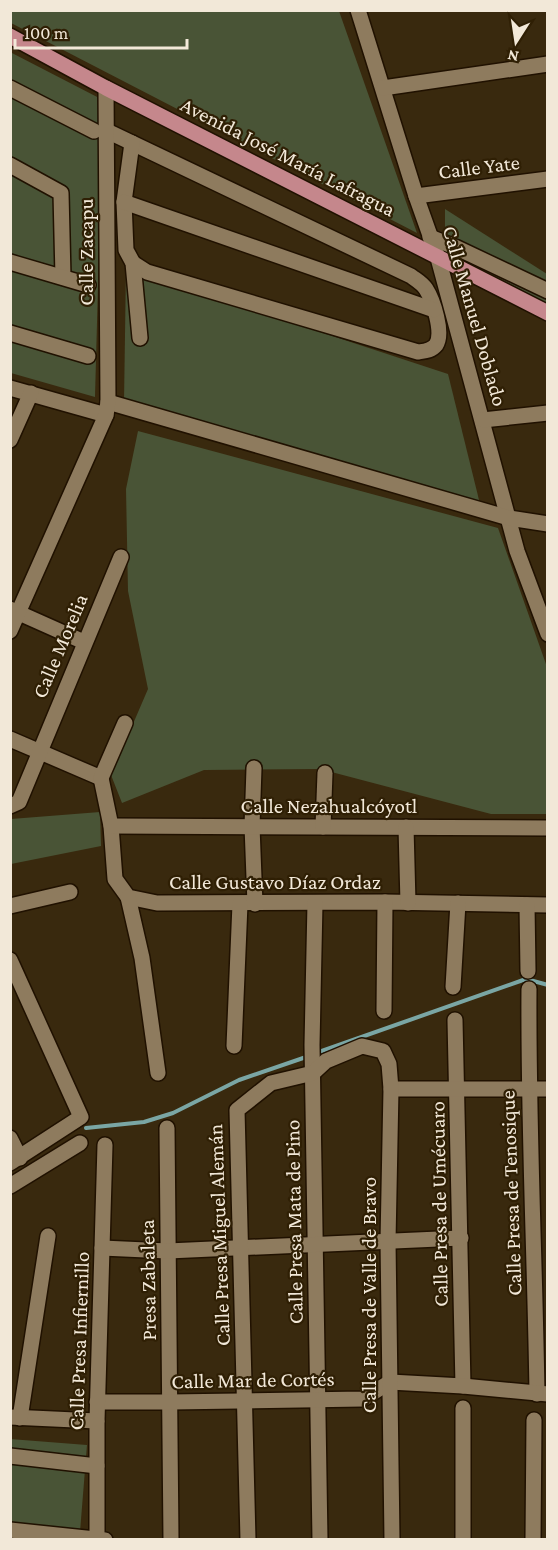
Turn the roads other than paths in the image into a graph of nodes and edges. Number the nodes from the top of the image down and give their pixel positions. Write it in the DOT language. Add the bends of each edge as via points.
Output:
graph roads {
  1 [pos="358,10"];
  2 [pos="10,36"];
  3 [pos="548,64"];
  4 [pos="10,88"];
  5 [pos="106,88"];
  6 [pos="383,88"];
  7 [pos="101,131"];
  8 [pos="132,143"];
  9 [pos="10,165"];
  10 [pos="548,179"];
  11 [pos="416,196"];
  12 [pos="124,202"];
  13 [pos="430,237"];
  14 [pos="438,258"];
  15 [pos="10,262"];
  16 [pos="133,263"];
  17 [pos="63,278"];
  18 [pos="88,285"];
  19 [pos="548,291"];
  20 [pos="548,313"];
  21 [pos="436,315"];
  22 [pos="456,320"];
  23 [pos="10,333"];
  24 [pos="140,338"];
  25 [pos="88,356"];
  26 [pos="10,388"];
  27 [pos="31,393"];
  28 [pos="107,408"];
  29 [pos="548,413"];
  30 [pos="483,420"];
  31 [pos="10,440"];
  32 [pos="509,518"];
  33 [pos="548,524"];
  34 [pos="121,557"];
  35 [pos="14,611"];
  36 [pos="10,631"];
  37 [pos="548,634"];
  38 [pos="84,642"];
  39 [pos="125,723"];
  40 [pos="10,739"];
  41 [pos="39,751"];
  42 [pos="254,768"];
  43 [pos="325,773"];
  44 [pos="101,778"];
  45 [pos="15,804"];
  46 [pos="111,826"];
  47 [pos="252,826"];
  48 [pos="323,827"];
  49 [pos="406,827"];
  50 [pos="548,828"];
  51 [pos="70,892"];
  52 [pos="128,897"];
  53 [pos="385,902"];
  54 [pos="315,903"];
  55 [pos="408,903"];
  56 [pos="458,903"];
  57 [pos="248,904"];
  58 [pos="527,905"];
  59 [pos="548,905"];
  60 [pos="10,906"];
  61 [pos="10,960"];
  62 [pos="528,971"];
  63 [pos="453,987"];
  64 [pos="529,989"];
  65 [pos="384,1011"];
  66 [pos="455,1020"];
  67 [pos="234,1046"];
  68 [pos="313,1068"];
  69 [pos="158,1073"];
  70 [pos="391,1089"];
  71 [pos="548,1089"];
  72 [pos="457,1090"];
  73 [pos="528,1090"];
  74 [pos="167,1128"];
  75 [pos="10,1138"];
  76 [pos="80,1143"];
  77 [pos="105,1145"];
  78 [pos="15,1161"];
  79 [pos="10,1186"];
  80 [pos="48,1236"];
  81 [pos="461,1238"];
  82 [pos="388,1241"];
  83 [pos="541,1242"];
  84 [pos="316,1244"];
  85 [pos="240,1247"];
  86 [pos="102,1248"];
  87 [pos="168,1251"];
  88 [pos="390,1382"];
  89 [pos="463,1386"];
  90 [pos="542,1394"];
  91 [pos="318,1400"];
  92 [pos="244,1401"];
  93 [pos="97,1402"];
  94 [pos="170,1402"];
  95 [pos="463,1408"];
  96 [pos="15,1417"];
  97 [pos="534,1420"];
  98 [pos="97,1421"];
  99 [pos="10,1456"];
  100 [pos="97,1466"];
  101 [pos="10,1530"];
  102 [pos="101,1539"];
  103 [pos="171,1539"];
  104 [pos="248,1539"];
  105 [pos="320,1539"];
  106 [pos="392,1539"];
  107 [pos="463,1539"];
  108 [pos="533,1539"];
  1 -- 6 [label="street, Calle Manuel Doblado"];
  2 -- 5 [label="main road, Avenida José María Lafragua"];
  3 -- 6 [label="street"];
  4 -- 7 [label="street"];
  5 -- 7 [label="street, Calle Zacapu"];
  5 -- 14 [label="main road, Avenida José María Lafragua"];
  6 -- 11 [label="street, Calle Manuel Doblado"];
  7 -- 8 [label="street"];
  7 -- 28 [label="street, Calle Zacapu"];
  8 -- 12 [label="street"];
  8 -- 21 [label="street" via="411,276 427,291"];
  9 -- 17 [label="street" via="61,193"];
  10 -- 11 [label="street, Calle Yate"];
  11 -- 13 [label="street, Calle Manuel Doblado"];
  12 -- 16 [label="street" via="126,250"];
  12 -- 21 [label="street"];
  13 -- 14 [label="street, Calle Manuel Doblado"];
  13 -- 19 [label="street"];
  14 -- 20 [label="main road, Avenida José María Lafragua"];
  14 -- 22 [label="street, Calle Manuel Doblado"];
  15 -- 17 [label="street"];
  16 -- 21 [label="street" via="147,272 418,352 436,345"];
  16 -- 24 [label="street"];
  17 -- 18 [label="street"];
  21 -- 22 [label="street"];
  22 -- 30 [label="street, Calle Manuel Doblado"];
  23 -- 25 [label="street"];
  26 -- 27 [label="street"];
  27 -- 28 [label="street"];
  27 -- 31 [label="street"];
  28 -- 32 [label="street"];
  28 -- 35 [label="street"];
  29 -- 30 [label="street"];
  30 -- 32 [label="street, Calle Manuel Doblado"];
  32 -- 33 [label="street"];
  32 -- 37 [label="street, Calle Manuel Doblado"];
  34 -- 38 [label="street, Calle Morelia"];
  35 -- 36 [label="street"];
  35 -- 38 [label="street"];
  38 -- 41 [label="street, Calle Morelia"];
  39 -- 44 [label="street"];
  40 -- 41 [label="street"];
  41 -- 44 [label="street"];
  41 -- 45 [label="street, Calle Morelia"];
  42 -- 47 [label="street"];
  43 -- 48 [label="street"];
  44 -- 46 [label="street"];
  46 -- 47 [label="street, Calle Nezahualcóyotl"];
  46 -- 52 [label="street" via="115,879"];
  47 -- 48 [label="street, Calle Nezahualcóyotl"];
  47 -- 57 [label="street"];
  48 -- 49 [label="street, Calle Nezahualcóyotl"];
  49 -- 50 [label="street, Calle Nezahualcóyotl"];
  49 -- 55 [label="street"];
  51 -- 60 [label="street"];
  52 -- 57 [label="street, Calle Gustavo Díaz Ordaz" via="157,903"];
  52 -- 69 [label="street" via="142,958"];
  53 -- 54 [label="street, Calle Gustavo Díaz Ordaz"];
  53 -- 55 [label="street, Calle Gustavo Díaz Ordaz"];
  53 -- 65 [label="street"];
  54 -- 57 [label="street, Calle Gustavo Díaz Ordaz"];
  54 -- 68 [label="street, Calle Presa Mata de Pino"];
  55 -- 56 [label="street, Calle Gustavo Díaz Ordaz"];
  56 -- 58 [label="street, Calle Gustavo Díaz Ordaz"];
  56 -- 63 [label="street"];
  57 -- 67 [label="street"];
  58 -- 59 [label="street, Calle Gustavo Díaz Ordaz"];
  58 -- 62 [label="street"];
  61 -- 78 [label="street" via="81,1117"];
  64 -- 73 [label="street, Calle Presa de Tenosique"];
  66 -- 72 [label="street, Calle Presa de Umécuaro"];
  68 -- 70 [label="street, Calle Presa de Valle de Bravo" via="362,1046 383,1051 389,1064"];
  68 -- 84 [label="street, Calle Presa Mata de Pino"];
  68 -- 85 [label="street, Calle Presa Miguel Alemán" via="272,1083 237,1110"];
  70 -- 72 [label="street"];
  70 -- 82 [label="street, Calle Presa de Valle de Bravo"];
  71 -- 73 [label="street"];
  72 -- 73 [label="street"];
  72 -- 81 [label="street, Calle Presa de Umécuaro"];
  73 -- 83 [label="street, Calle Presa de Tenosique"];
  74 -- 87 [label="street, Presa Zabaleta"];
  75 -- 78 [label="street"];
  76 -- 79 [label="street"];
  77 -- 86 [label="street, Calle Presa Infiernillo"];
  80 -- 96 [label="street"];
  81 -- 82 [label="street"];
  81 -- 89 [label="street, Calle Presa de Umécuaro"];
  82 -- 84 [label="street"];
  82 -- 88 [label="street, Calle Presa de Valle de Bravo"];
  83 -- 90 [label="street, Calle Presa de Tenosique"];
  84 -- 85 [label="street"];
  84 -- 91 [label="street, Calle Presa Mata de Pino"];
  85 -- 87 [label="street"];
  85 -- 92 [label="street, Calle Presa Miguel Alemán"];
  86 -- 87 [label="street"];
  86 -- 93 [label="street, Calle Presa Infiernillo"];
  87 -- 94 [label="street, Presa Zabaleta"];
  88 -- 89 [label="street"];
  88 -- 91 [label="street, Calle Mar de Cortés" via="363,1399"];
  88 -- 106 [label="street, Calle Presa de Valle de Bravo"];
  89 -- 90 [label="street"];
  91 -- 92 [label="street, Calle Mar de Cortés"];
  91 -- 105 [label="street, Calle Presa Mata de Pino"];
  92 -- 94 [label="street, Calle Mar de Cortés"];
  92 -- 104 [label="street, Calle Presa Miguel Alemán"];
  93 -- 94 [label="street, Calle Mar de Cortés"];
  93 -- 98 [label="street, Calle Presa Infiernillo"];
  94 -- 103 [label="street, Presa Zabaleta"];
  95 -- 107 [label="street"];
  96 -- 98 [label="street"];
  97 -- 108 [label="street"];
  98 -- 100 [label="street, Calle Presa Infiernillo"];
  99 -- 100 [label="street"];
  100 -- 102 [label="street, Calle Presa Infiernillo"];
  101 -- 102 [label="street"];
}
